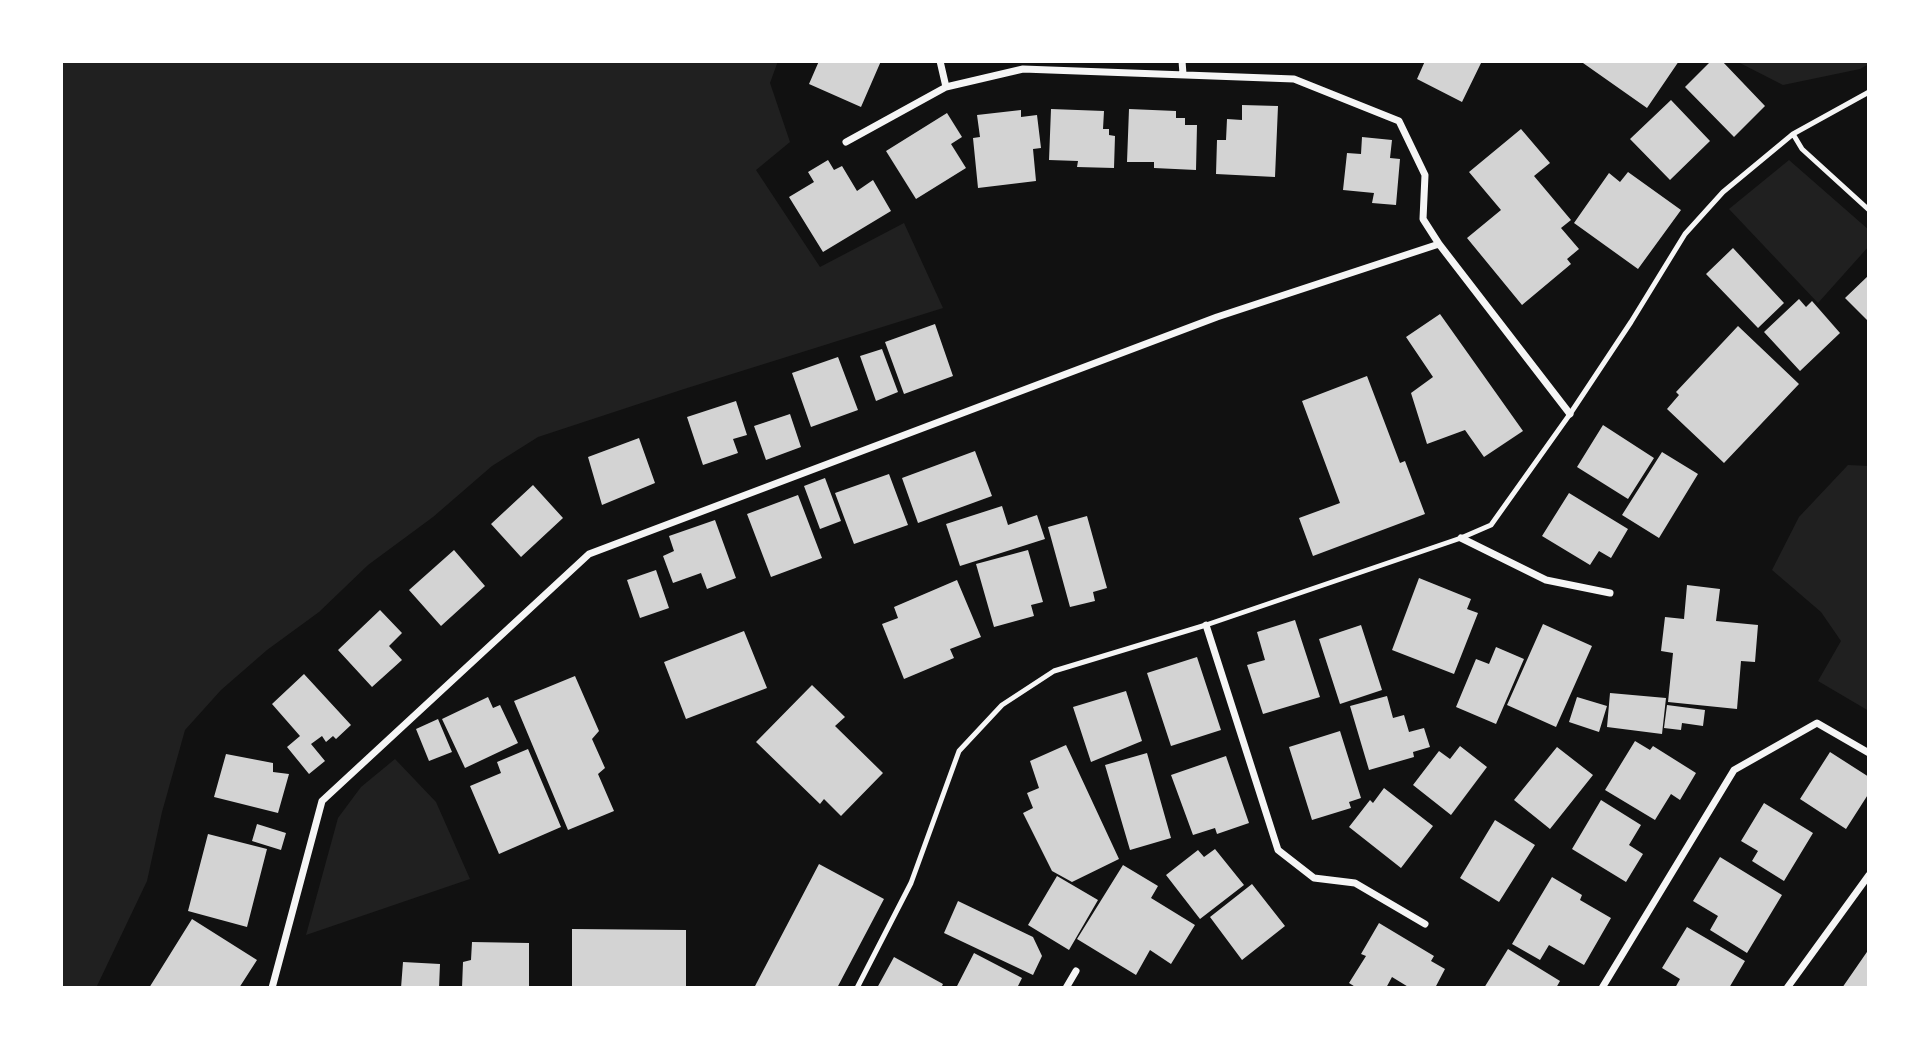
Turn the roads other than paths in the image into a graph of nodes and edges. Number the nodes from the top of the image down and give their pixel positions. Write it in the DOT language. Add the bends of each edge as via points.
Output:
graph roads {
  1 [pos="940,61"];
  2 [pos="1182,61"];
  3 [pos="1183,75"];
  4 [pos="946,87"];
  5 [pos="1869,92"];
  6 [pos="1793,134"];
  7 [pos="845,142"];
  8 [pos="1869,210"];
  9 [pos="1439,244"];
  10 [pos="1570,414"];
  11 [pos="1461,538"];
  12 [pos="1610,593"];
  13 [pos="1206,625"];
  14 [pos="1869,753"];
  15 [pos="1869,875"];
  16 [pos="1425,924"];
  17 [pos="1076,971"];
  18 [pos="272,988"];
  19 [pos="857,988"];
  20 [pos="1066,988"];
  21 [pos="1602,988"];
  22 [pos="1787,988"];
  1 -- 4 [label="street"];
  2 -- 3 [label="street"];
  3 -- 4 [label="street" via="1023,69"];
  3 -- 9 [label="street" via="1294,79 1399,121 1425,175 1423,219"];
  4 -- 7 [label="street"];
  5 -- 6 [label="lane"];
  6 -- 8 [label="lane" via="1802,149"];
  6 -- 10 [label="lane" via="1723,192 1685,234"];
  9 -- 10 [label="street"];
  9 -- 18 [label="street" via="1217,317 589,554 322,801"];
  10 -- 11 [label="lane" via="1491,525"];
  11 -- 12 [label="street" via="1546,580"];
  11 -- 13 [label="lane"];
  13 -- 16 [label="street" via="1278,850 1314,878 1355,883"];
  13 -- 19 [label="lane" via="1054,671 1002,705 959,751 911,883"];
  14 -- 21 [label="street" via="1817,723 1734,770"];
  15 -- 22 [label="street"];
  17 -- 20 [label="street"];
}
